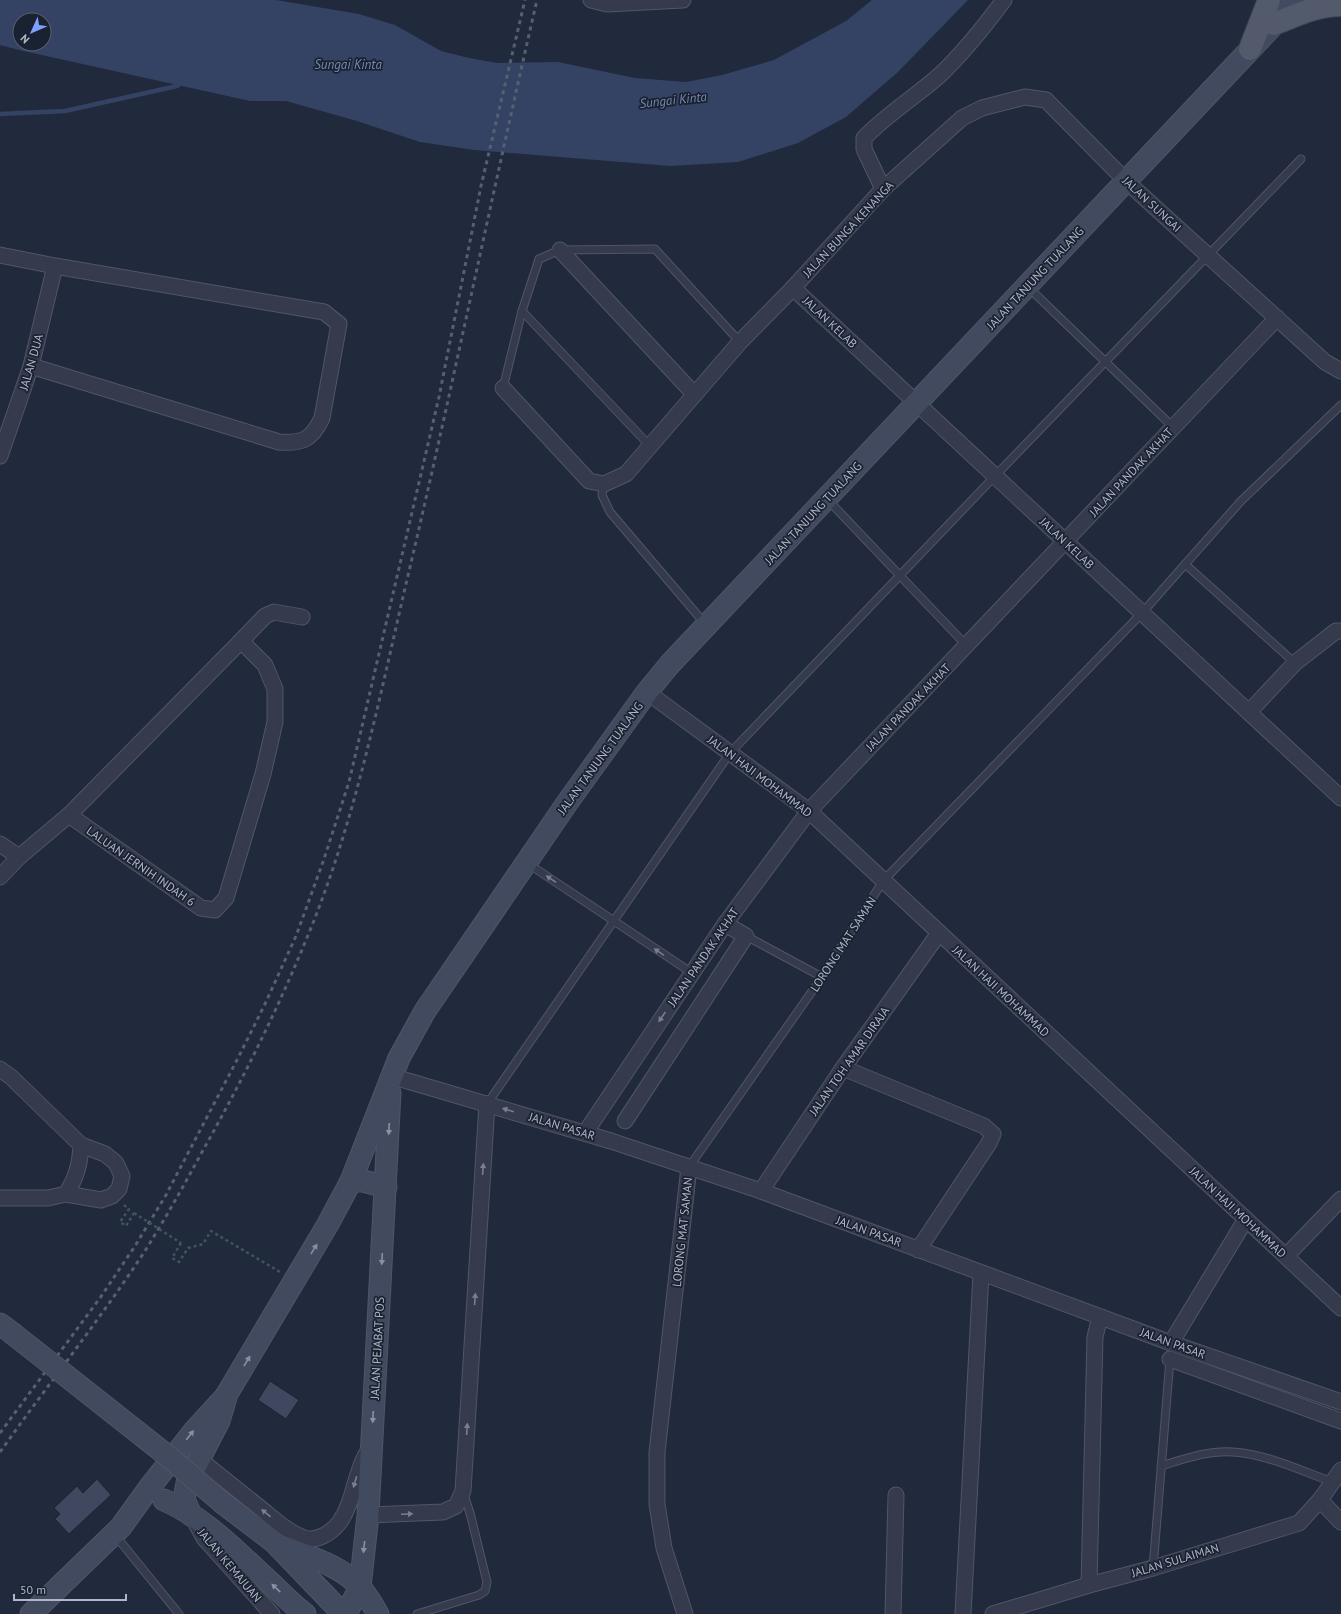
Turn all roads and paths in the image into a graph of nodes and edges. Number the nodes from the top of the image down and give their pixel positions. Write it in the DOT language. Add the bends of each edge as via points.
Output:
graph roads {
  1 [pos="591,0"];
  2 [pos="683,0"];
  3 [pos="1004,0"];
  4 [pos="1269,0"];
  5 [pos="1297,0"];
  6 [pos="1341,5"];
  7 [pos="1274,24"];
  8 [pos="1250,49"];
  9 [pos="1025,97"];
  10 [pos="1301,159"];
  11 [pos="1126,180"];
  12 [pos="883,189"];
  13 [pos="560,250"];
  14 [pos="0,255"];
  15 [pos="1208,255"];
  16 [pos="55,266"];
  17 [pos="1027,286"];
  18 [pos="793,288"];
  19 [pos="522,311"];
  20 [pos="1277,318"];
  21 [pos="740,342"];
  22 [pos="1106,361"];
  23 [pos="31,366"];
  24 [pos="1341,371"];
  25 [pos="503,388"];
  26 [pos="694,394"];
  27 [pos="917,403"];
  28 [pos="1341,405"];
  29 [pos="1173,427"];
  30 [pos="650,446"];
  31 [pos="0,456"];
  32 [pos="994,476"];
  33 [pos="604,484"];
  34 [pos="826,499"];
  35 [pos="1065,541"];
  36 [pos="1185,564"];
  37 [pos="900,575"];
  38 [pos="1142,613"];
  39 [pos="302,617"];
  40 [pos="706,626"];
  41 [pos="1341,631"];
  42 [pos="241,641"];
  43 [pos="966,645"];
  44 [pos="1295,663"];
  45 [pos="647,692"];
  46 [pos="1249,712"];
  47 [pos="730,753"];
  48 [pos="1341,798"];
  49 [pos="809,811"];
  50 [pos="69,815"];
  51 [pos="0,844"];
  52 [pos="19,857"];
  53 [pos="526,863"];
  54 [pos="0,877"];
  55 [pos="883,881"];
  56 [pos="614,921"];
  57 [pos="724,924"];
  58 [pos="939,933"];
  59 [pos="746,936"];
  60 [pos="692,973"];
  61 [pos="822,977"];
  62 [pos="843,1068"];
  63 [pos="0,1069"];
  64 [pos="391,1076"];
  65 [pos="620,1082"];
  66 [pos="642,1096"];
  67 [pos="487,1104"];
  68 [pos="625,1121"];
  69 [pos="586,1133"];
  70 [pos="81,1145"];
  71 [pos="689,1166"];
  72 [pos="351,1181"];
  73 [pos="386,1187"];
  74 [pos="761,1191"];
  75 [pos="66,1194"];
  76 [pos="0,1198"];
  77 [pos="1341,1199"];
  78 [pos="128,1209"];
  79 [pos="1246,1219"];
  80 [pos="918,1250"];
  81 [pos="1286,1256"];
  82 [pos="980,1273"];
  83 [pos="295,1280"];
  84 [pos="1341,1308"];
  85 [pos="1100,1317"];
  86 [pos="6,1328"];
  87 [pos="1172,1343"];
  88 [pos="1170,1360"];
  89 [pos="227,1394"];
  90 [pos="1341,1402"];
  91 [pos="1341,1421"];
  92 [pos="371,1447"];
  93 [pos="199,1459"];
  94 [pos="1161,1466"];
  95 [pos="1337,1476"];
  96 [pos="463,1491"];
  97 [pos="896,1495"];
  98 [pos="164,1500"];
  99 [pos="1320,1500"];
  100 [pos="191,1515"];
  101 [pos="368,1515"];
  102 [pos="1341,1522"];
  103 [pos="118,1531"];
  104 [pos="274,1542"];
  105 [pos="1153,1568"];
  106 [pos="1089,1585"];
  107 [pos="360,1587"];
  108 [pos="298,1613"];
  109 [pos="31,1614"];
  110 [pos="179,1614"];
  111 [pos="272,1614"];
  112 [pos="345,1614"];
  113 [pos="378,1614"];
  114 [pos="417,1614"];
  115 [pos="685,1614"];
  116 [pos="893,1614"];
  117 [pos="963,1614"];
  118 [pos="993,1614"];
  1 -- 2 [label="street" via="607,4"];
  3 -- 12 [label="street" via="977,36 940,75 864,138 864,149"];
  4 -- 8 [label="main road"];
  5 -- 7 [label="main road, JALAN TANJUNG TUALANG"];
  6 -- 7 [label="main road" via="1325,5 1310,9"];
  7 -- 8 [label="main road, JALAN TANJUNG TUALANG"];
  8 -- 11 [label="main road, JALAN TANJUNG TUALANG"];
  9 -- 11 [label="street, JALAN SUNGAI" via="1046,100"];
  9 -- 12 [label="street, JALAN BUNGA KENANGA" via="982,108 962,118"];
  10 -- 15 [label="lane"];
  11 -- 15 [label="street, JALAN SUNGAI"];
  11 -- 17 [label="main road, JALAN TANJUNG TUALANG"];
  12 -- 18 [label="street, JALAN BUNGA KENANGA"];
  13 -- 19 [label="lane" via="539,259"];
  13 -- 21 [label="lane" via="655,249"];
  13 -- 26 [label="street"];
  14 -- 16 [label="street"];
  15 -- 20 [label="street, JALAN SUNGAI"];
  15 -- 22 [label="lane"];
  16 -- 23 [label="street, JALAN DUA"];
  16 -- 23 [label="street" via="324,312 340,324 322,418 316,432 305,440 293,443 279,442"];
  17 -- 22 [label="lane"];
  17 -- 27 [label="main road, JALAN TANJUNG TUALANG"];
  18 -- 21 [label="street, JALAN BUNGA KENANGA"];
  18 -- 27 [label="street, JALAN KELAB"];
  19 -- 25 [label="lane"];
  19 -- 30 [label="lane"];
  20 -- 24 [label="street, JALAN SUNGAI" via="1325,362"];
  20 -- 29 [label="street, JALAN PANDAK AKHAT"];
  21 -- 26 [label="street, JALAN BUNGA KENANGA"];
  22 -- 29 [label="lane"];
  22 -- 32 [label="lane"];
  23 -- 31 [label="street, JALAN DUA"];
  25 -- 33 [label="street" via="589,481"];
  26 -- 30 [label="street, JALAN BUNGA KENANGA"];
  27 -- 32 [label="street, JALAN KELAB"];
  27 -- 34 [label="main road, JALAN TANJUNG TUALANG"];
  28 -- 36 [label="lane, LORONG MAT SAMAN" via="1241,501"];
  29 -- 35 [label="street, JALAN PANDAK AKHAT"];
  30 -- 33 [label="street, JALAN BUNGA KENANGA" via="626,474"];
  32 -- 35 [label="street, JALAN KELAB"];
  32 -- 37 [label="lane"];
  33 -- 40 [label="lane" via="602,496 610,512"];
  34 -- 37 [label="lane"];
  34 -- 40 [label="main road, JALAN TANJUNG TUALANG"];
  35 -- 38 [label="street, JALAN KELAB"];
  35 -- 43 [label="street, JALAN PANDAK AKHAT"];
  36 -- 38 [label="lane, LORONG MAT SAMAN"];
  36 -- 44 [label="lane"];
  37 -- 43 [label="lane"];
  37 -- 47 [label="lane"];
  38 -- 46 [label="street, JALAN KELAB"];
  38 -- 55 [label="lane, LORONG MAT SAMAN"];
  39 -- 42 [label="street" via="274,612 265,616"];
  40 -- 45 [label="main road, JALAN TANJUNG TUALANG"];
  41 -- 44 [label="street" via="1336,631"];
  42 -- 50 [label="street"];
  42 -- 50 [label="street, LALUAN JERNIH INDAH 6" via="265,665 275,689 275,722 263,774 226,898 215,910 201,908"];
  43 -- 49 [label="street, JALAN PANDAK AKHAT"];
  44 -- 46 [label="street"];
  45 -- 47 [label="street, JALAN HAJI MOHAMMAD"];
  45 -- 53 [label="main road, JALAN TANJUNG TUALANG"];
  46 -- 48 [label="street, JALAN KELAB"];
  47 -- 49 [label="street, JALAN HAJI MOHAMMAD"];
  47 -- 56 [label="lane"];
  49 -- 55 [label="street, JALAN HAJI MOHAMMAD"];
  49 -- 57 [label="street, JALAN PANDAK AKHAT"];
  50 -- 52 [label="street"];
  51 -- 52 [label="street"];
  52 -- 54 [label="street"];
  56 -- 53 [label="lane, one-way"];
  53 -- 64 [label="main road, JALAN TANJUNG TUALANG" via="425,1011 398,1058"];
  55 -- 58 [label="street, JALAN HAJI MOHAMMAD"];
  55 -- 61 [label="lane, LORONG MAT SAMAN"];
  60 -- 56 [label="lane, one-way"];
  56 -- 67 [label="lane"];
  57 -- 59 [label="street"];
  57 -- 60 [label="street, JALAN PANDAK AKHAT"];
  58 -- 62 [label="street, JALAN TOH AMAR DIRAJA"];
  58 -- 79 [label="street, JALAN HAJI MOHAMMAD"];
  59 -- 61 [label="lane"];
  59 -- 66 [label="street"];
  60 -- 65 [label="street, JALAN PANDAK AKHAT, one-way"];
  61 -- 71 [label="lane, LORONG MAT SAMAN"];
  62 -- 74 [label="street, JALAN TOH AMAR DIRAJA"];
  62 -- 80 [label="street" via="984,1126 993,1134"];
  63 -- 70 [label="street"];
  64 -- 67 [label="street, JALAN PASAR"];
  64 -- 72 [label="main road, JALAN TANJUNG TUALANG"];
  64 -- 73 [label="main road, JALAN PEJABAT POS, one-way"];
  65 -- 66 [label="street"];
  65 -- 69 [label="street, JALAN PANDAK AKHAT"];
  66 -- 68 [label="street"];
  69 -- 67 [label="street, JALAN PASAR, one-way"];
  96 -- 67 [label="street, one-way"];
  69 -- 71 [label="street, JALAN PASAR"];
  70 -- 75 [label="street" via="80,1166"];
  70 -- 75 [label="street" via="105,1154 116,1163 122,1176 119,1189 112,1196 101,1200"];
  71 -- 74 [label="street, JALAN PASAR"];
  71 -- 115 [label="street, LORONG MAT SAMAN" via="657,1452 657,1504 664,1548"];
  72 -- 73 [label="main road" via="363,1180"];
  83 -- 72 [label="main road, JALAN TANJUNG TUALANG, one-way"];
  73 -- 92 [label="main road, JALAN PEJABAT POS, one-way"];
  74 -- 80 [label="street, JALAN PASAR"];
  75 -- 76 [label="street" via="48,1198"];
  77 -- 81 [label="street"];
  78 -- 83 [label="path, bridge" via="120,1222 126,1226 134,1213 181,1243 172,1258 179,1262 188,1248 203,1244 211,1231"];
  79 -- 81 [label="street, JALAN HAJI MOHAMMAD"];
  79 -- 87 [label="street"];
  80 -- 82 [label="street, JALAN PASAR"];
  81 -- 84 [label="street, JALAN HAJI MOHAMMAD"];
  82 -- 85 [label="street, JALAN PASAR"];
  82 -- 117 [label="street"];
  89 -- 83 [label="main road, JALAN TANJUNG TUALANG, one-way"];
  85 -- 87 [label="street, JALAN PASAR"];
  85 -- 106 [label="street" via="1095,1337"];
  86 -- 104 [label="main road, bridge"];
  87 -- 88 [label="lane"];
  87 -- 90 [label="street, JALAN PASAR"];
  88 -- 91 [label="street"];
  88 -- 94 [label="lane"];
  89 -- 93 [label="main road" via="219,1421"];
  103 -- 89 [label="main road, one-way" via="194,1430"];
  92 -- 93 [label="street, one-way" via="359,1468 344,1514 338,1524 326,1535 315,1538 305,1538 281,1524"];
  92 -- 101 [label="main road, JALAN PEJABAT POS"];
  93 -- 98 [label="main road"];
  93 -- 100 [label="main road" via="185,1491 184,1499"];
  94 -- 95 [label="lane" via="1198,1455 1232,1451"];
  94 -- 105 [label="lane"];
  95 -- 99 [label="street, JALAN SULAIMAN"];
  101 -- 96 [label="street, one-way" via="443,1512 456,1506"];
  96 -- 114 [label="lane" via="487,1582 485,1591"];
  97 -- 116 [label="street"];
  98 -- 100 [label="main road"];
  98 -- 103 [label="main road"];
  99 -- 102 [label="street"];
  99 -- 105 [label="street, JALAN SULAIMAN" via="1299,1523"];
  108 -- 100 [label="main road, one-way" via="232,1547"];
  100 -- 111 [label="street, JALAN KEMAJUAN" via="204,1538"];
  101 -- 107 [label="main road, JALAN PEJABAT POS, one-way"];
  103 -- 109 [label="main road"];
  103 -- 110 [label="lane"];
  104 -- 107 [label="main road" via="328,1566"];
  104 -- 112 [label="main road"];
  105 -- 106 [label="street, JALAN SULAIMAN"];
  106 -- 118 [label="street, JALAN SULAIMAN"];
  107 -- 112 [label="main road"];
  107 -- 113 [label="main road"];
}
